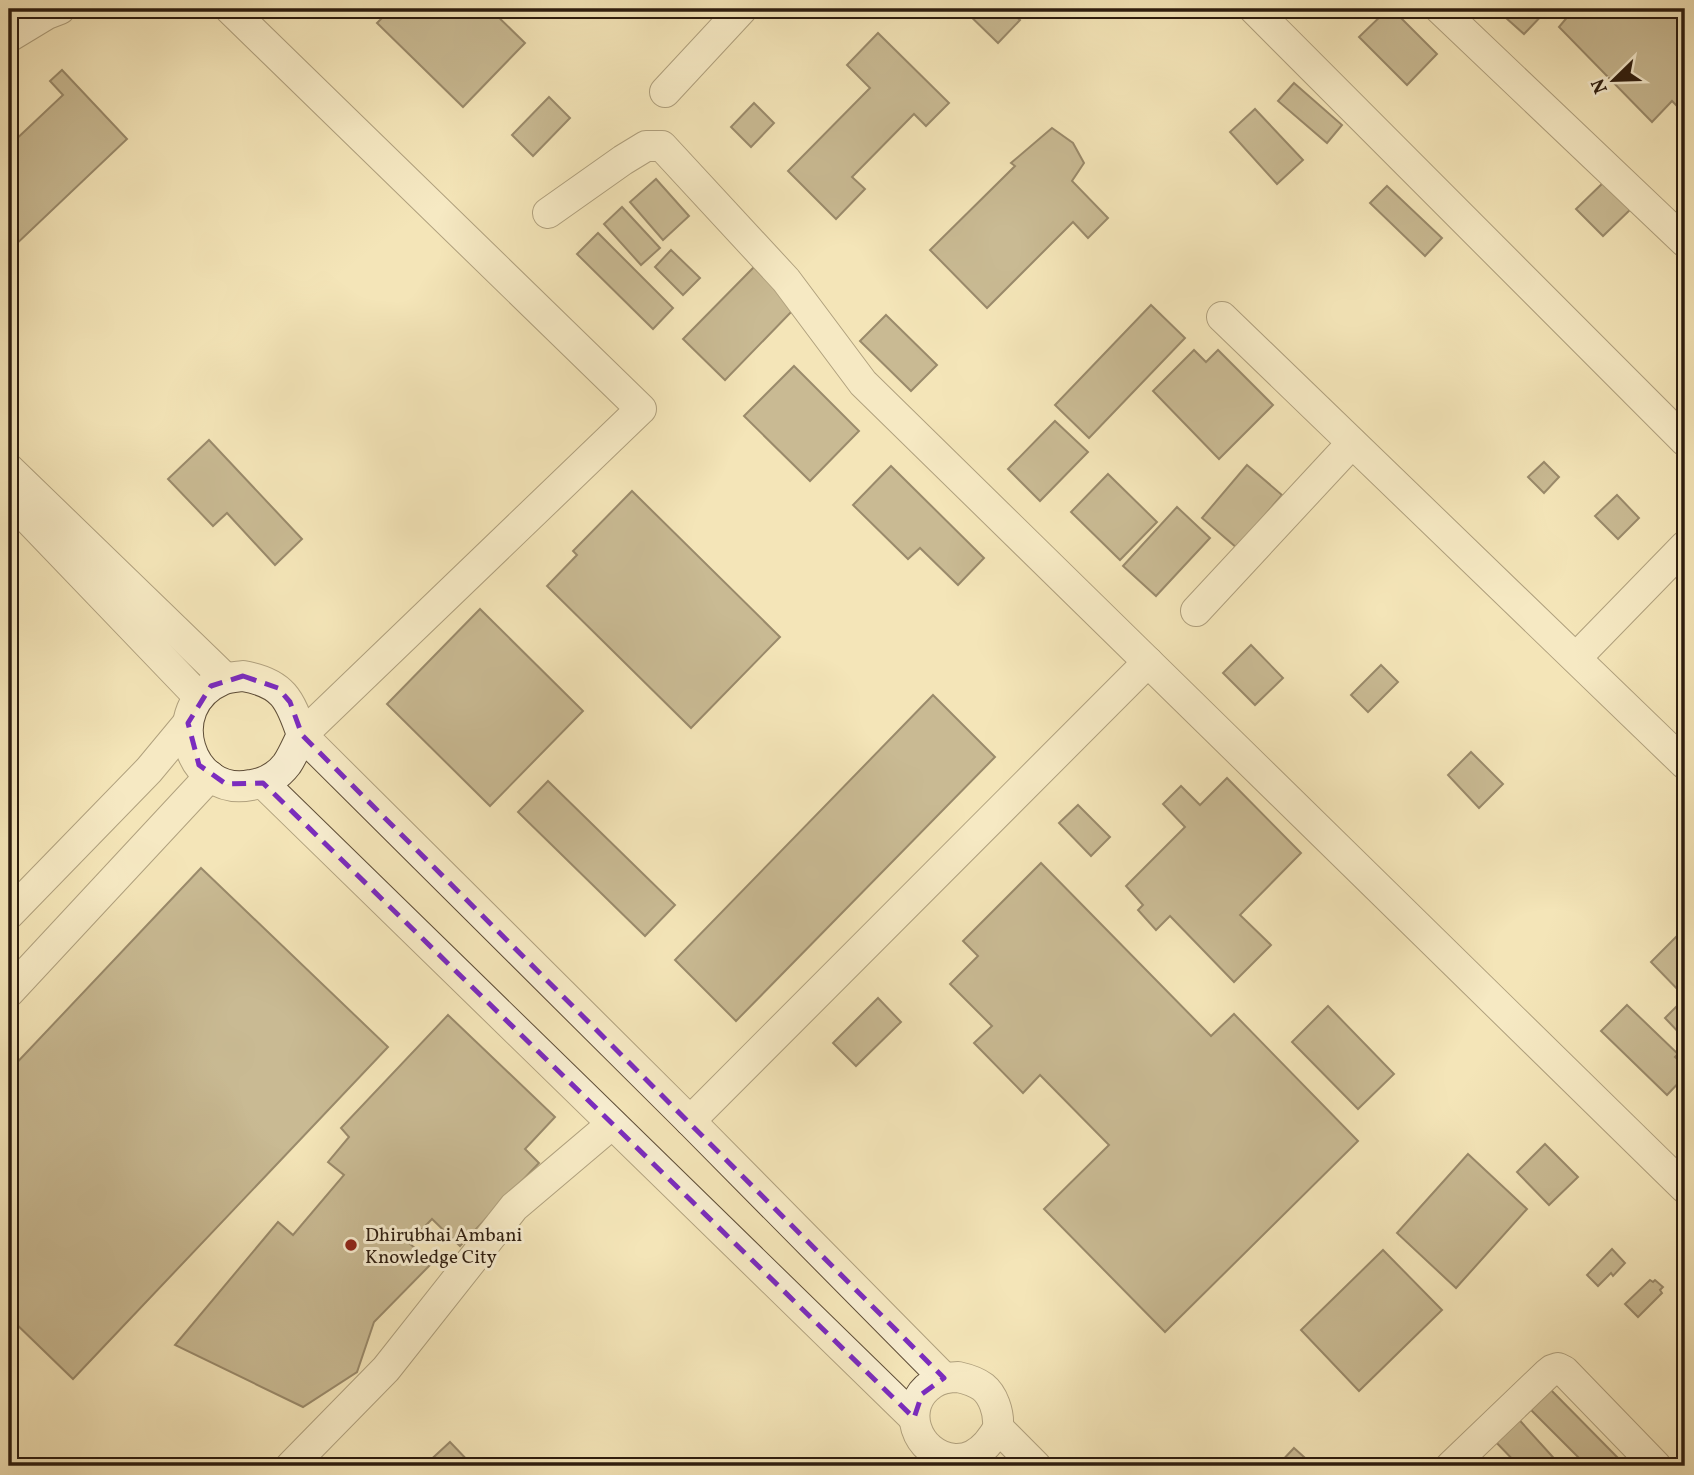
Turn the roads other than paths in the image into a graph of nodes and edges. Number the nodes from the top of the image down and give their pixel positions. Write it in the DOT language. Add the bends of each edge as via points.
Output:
graph roads {
  1 [pos="60,9"];
  2 [pos="230,9"];
  3 [pos="742,9"];
  4 [pos="1254,9"];
  5 [pos="1440,9"];
  6 [pos="9,37"];
  7 [pos="665,92"];
  8 [pos="548,213"];
  9 [pos="1685,242"];
  10 [pos="1222,317"];
  11 [pos="1685,441"];
  12 [pos="1352,443"];
  13 [pos="9,469"];
  14 [pos="9,499"];
  15 [pos="1685,547"];
  16 [pos="1196,611"];
  17 [pos="1576,658"];
  18 [pos="1148,662"];
  19 [pos="225,678"];
  20 [pos="194,710"];
  21 [pos="302,735"];
  22 [pos="1685,764"];
  23 [pos="210,776"];
  24 [pos="263,783"];
  25 [pos="9,914"];
  26 [pos="9,992"];
  27 [pos="690,1121"];
  28 [pos="612,1124"];
  29 [pos="1685,1188"];
  30 [pos="944,1378"];
  31 [pos="914,1418"];
  32 [pos="998,1428"];
  33 [pos="944,1461"];
  34 [pos="291,1466"];
  35 [pos="1036,1466"];
  36 [pos="1451,1466"];
  37 [pos="1655,1466"];
  1 -- 6 [label="street"];
  2 -- 21 [label="street" via="641,409"];
  3 -- 7 [label="street"];
  4 -- 11 [label="street"];
  5 -- 9 [label="street"];
  8 -- 18 [label="street" via="646,146 663,146 786,280 863,383"];
  10 -- 12 [label="street"];
  12 -- 16 [label="street"];
  12 -- 17 [label="street"];
  13 -- 19 [label="street"];
  14 -- 20 [label="street"];
  15 -- 17 [label="street"];
  17 -- 22 [label="street"];
  18 -- 27 [label="street"];
  18 -- 29 [label="street"];
  19 -- 20 [label="street" via="211,686"];
  19 -- 21 [label="street" via="262,679 278,688 290,702"];
  20 -- 23 [label="street" via="188,737 191,752"];
  20 -- 25 [label="street" via="149,770"];
  21 -- 24 [label="street" via="286,765"];
  21 -- 27 [label="street"];
  23 -- 24 [label="street" via="244,787"];
  23 -- 26 [label="street"];
  24 -- 28 [label="street"];
  27 -- 30 [label="street"];
  28 -- 31 [label="street"];
  28 -- 34 [label="street" via="514,1207 386,1369"];
  30 -- 31 [label="street" via="922,1394"];
  30 -- 32 [label="street" via="972,1380 984,1387 992,1398"];
  31 -- 33 [label="street" via="923,1443"];
  32 -- 33 [label="street" via="982,1450"];
  32 -- 35 [label="street"];
  36 -- 37 [label="street" via="1558,1368"];
}
